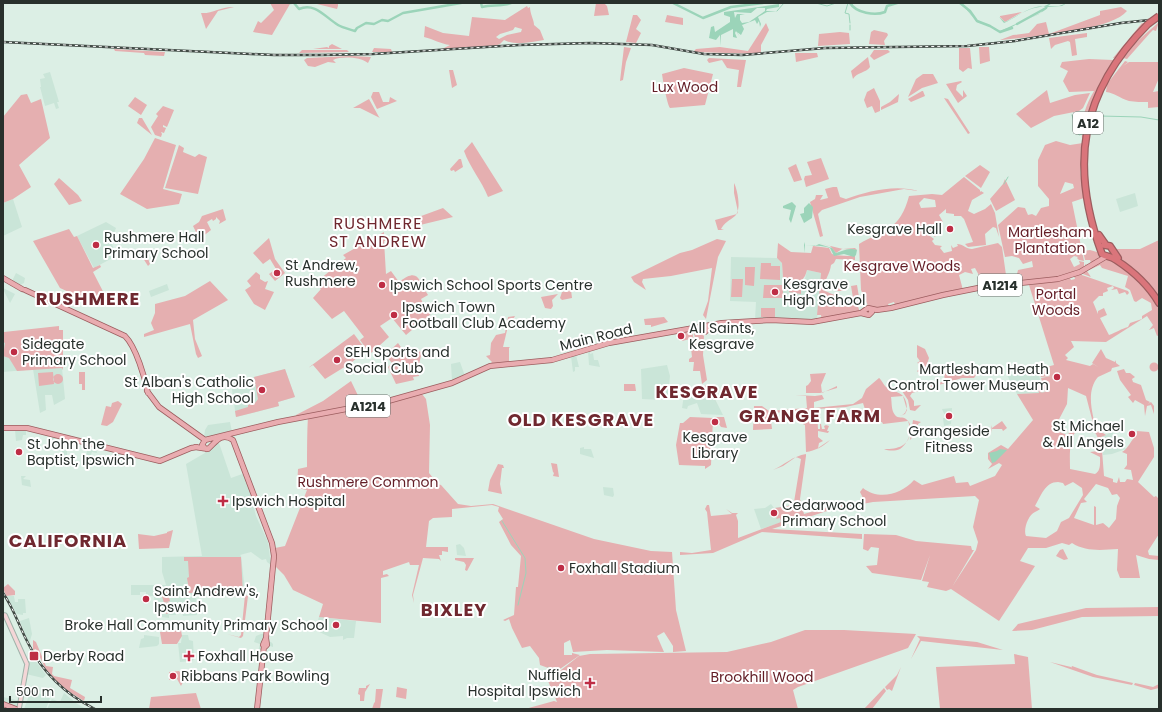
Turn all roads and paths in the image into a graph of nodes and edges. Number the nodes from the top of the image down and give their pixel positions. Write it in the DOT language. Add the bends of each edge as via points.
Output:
graph roads {
  1 [pos="1159,17"];
  2 [pos="1103,248"];
  3 [pos="1109,254"];
  4 [pos="1097,262"];
  5 [pos="3,278"];
  6 [pos="1159,299"];
  7 [pos="1159,303"];
  8 [pos="3,428"];
  9 [pos="234,437"];
  10 [pos="203,443"];
  11 [pos="195,448"];
  12 [pos="206,449"];
  13 [pos="248,480"];
  14 [pos="274,564"];
  15 [pos="4,615"];
  16 [pos="3,704"];
  17 [pos="16,709"];
  18 [pos="19,709"];
  19 [pos="257,709"];
  1 -- 2 [label="highway, A12, bridge" via="1131,44 1111,72 1098,98 1089,130 1086,164 1088,194"];
  2 -- 3 [label="highway, A12"];
  2 -- 3 [label="highway, A12" via="1111,247"];
  2 -- 4 [label="main road"];
  3 -- 4 [label="main road, Main Road / A1214"];
  3 -- 6 [label="highway, A12" via="1147,283"];
  3 -- 7 [label="highway, A12" via="1140,280"];
  4 -- 9 [label="main road, Main Road / A1214" via="1080,272 1058,279 984,287 815,322 775,320 719,324 704,329 694,328 598,345 552,360 488,367 452,383 383,403 245,430"];
  5 -- 10 [label="main road" via="124,335 134,348 148,393 159,407"];
  8 -- 11 [label="main road" via="26,428 160,461"];
  9 -- 10 [label="main road"];
  9 -- 12 [label="main road" via="216,439"];
  9 -- 13 [label="main road"];
  10 -- 11 [label="main road"];
  10 -- 12 [label="main road"];
  11 -- 12 [label="main road"];
  13 -- 14 [label="main road"];
  13 -- 14 [label="main road" via="272,543"];
  14 -- 19 [label="main road"];
  15 -- 18 [label="main road" via="27,664"];
  16 -- 17 [label="main road"];
}
